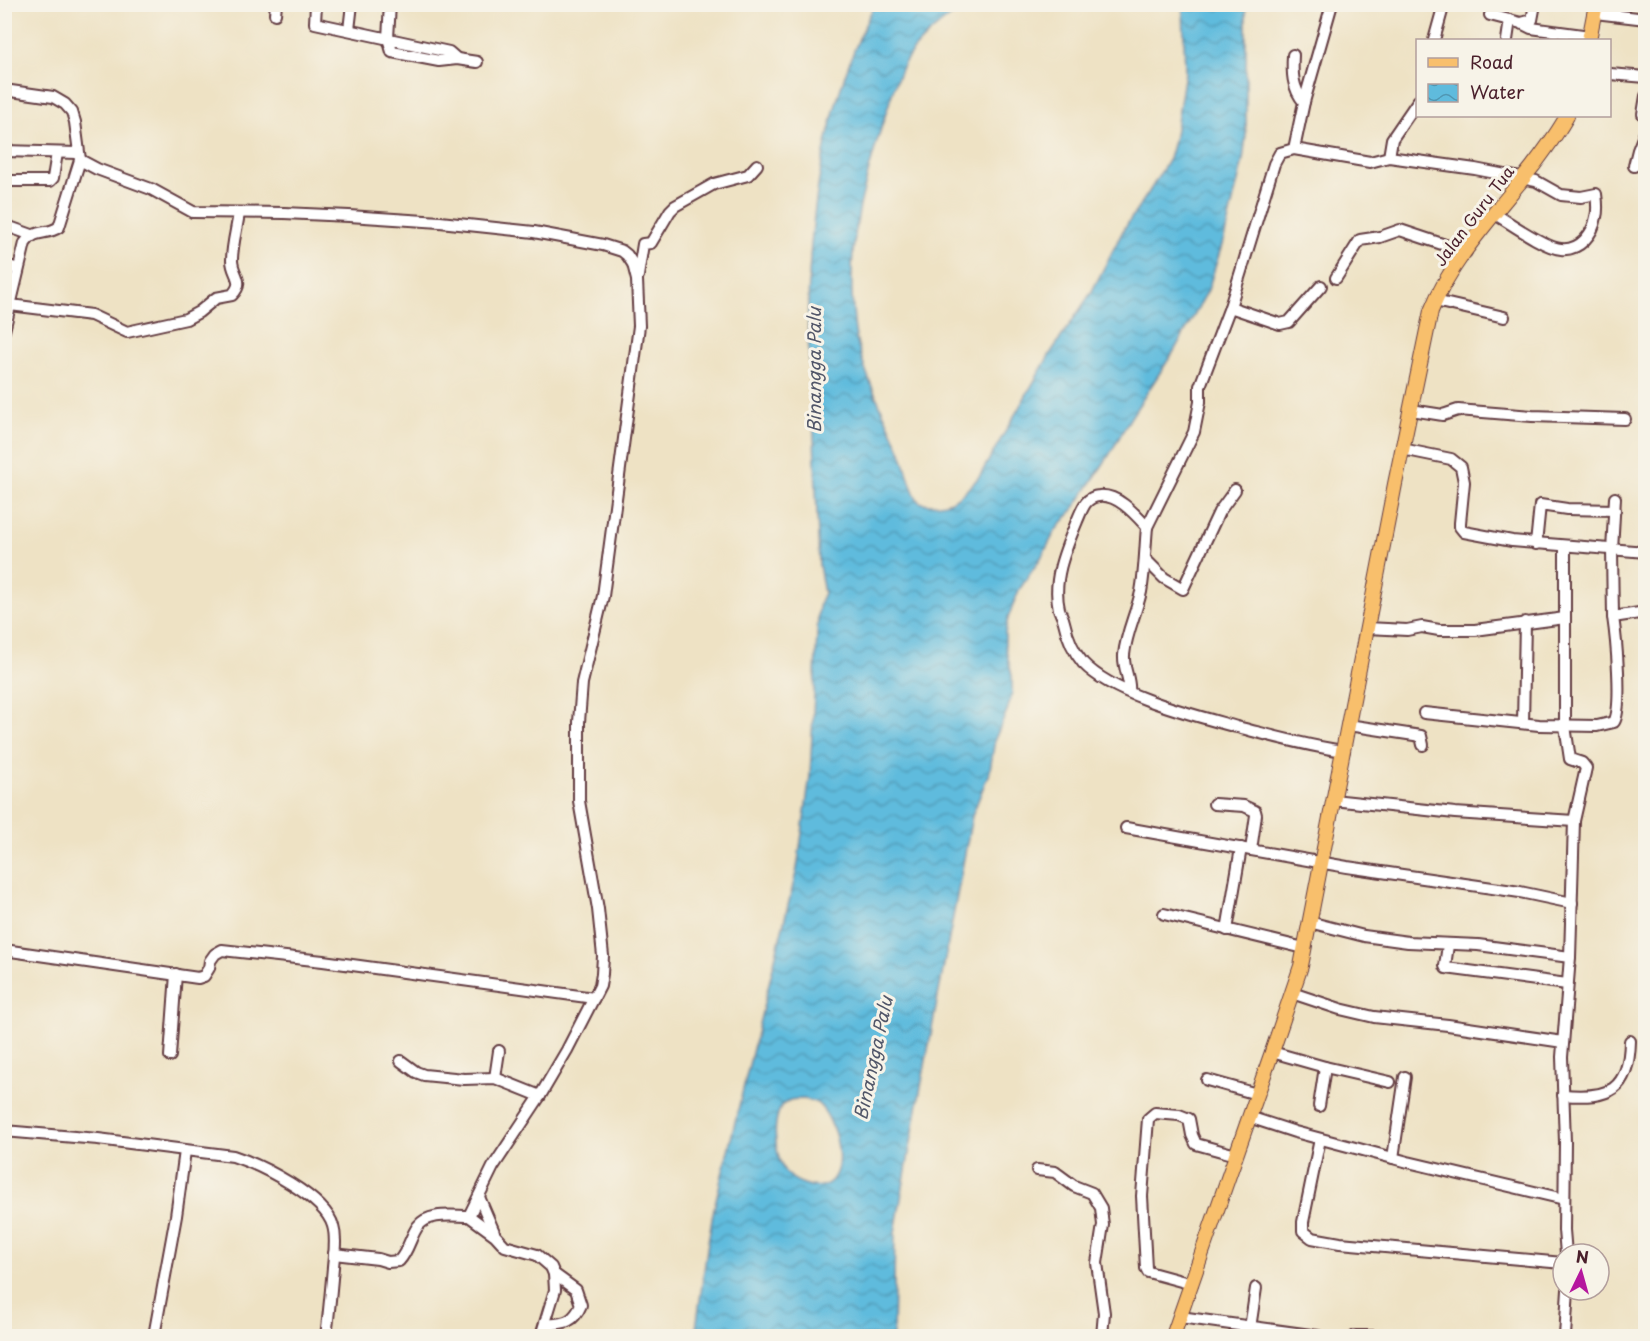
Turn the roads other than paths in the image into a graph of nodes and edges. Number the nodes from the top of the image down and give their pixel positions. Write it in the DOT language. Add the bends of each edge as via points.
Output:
graph roads {
  1 [pos="316,4"];
  2 [pos="352,4"];
  3 [pos="390,4"];
  4 [pos="1332,4"];
  5 [pos="1444,4"];
  6 [pos="1534,4"];
  7 [pos="1596,9"];
  8 [pos="1490,15"];
  9 [pos="1646,19"];
  10 [pos="1509,20"];
  11 [pos="1521,23"];
  12 [pos="349,30"];
  13 [pos="388,38"];
  14 [pos="1590,38"];
  15 [pos="1434,39"];
  16 [pos="1507,39"];
  17 [pos="1293,55"];
  18 [pos="477,62"];
  19 [pos="1611,74"];
  20 [pos="1646,77"];
  21 [pos="4,90"];
  22 [pos="1646,96"];
  23 [pos="1304,102"];
  24 [pos="1416,104"];
  25 [pos="1566,117"];
  26 [pos="1646,118"];
  27 [pos="1646,130"];
  28 [pos="1294,149"];
  29 [pos="4,151"];
  30 [pos="57,153"];
  31 [pos="79,156"];
  32 [pos="1389,157"];
  33 [pos="757,165"];
  34 [pos="1634,166"];
  35 [pos="1523,178"];
  36 [pos="4,181"];
  37 [pos="239,213"];
  38 [pos="1495,213"];
  39 [pos="4,225"];
  40 [pos="32,235"];
  41 [pos="1466,252"];
  42 [pos="4,264"];
  43 [pos="18,269"];
  44 [pos="1336,278"];
  45 [pos="637,280"];
  46 [pos="1321,286"];
  47 [pos="1435,301"];
  48 [pos="10,305"];
  49 [pos="1230,307"];
  50 [pos="1504,317"];
  51 [pos="4,331"];
  52 [pos="1411,410"];
  53 [pos="1625,419"];
  54 [pos="1402,449"];
  55 [pos="1235,490"];
  56 [pos="1147,526"];
  57 [pos="1536,544"];
  58 [pos="1564,546"];
  59 [pos="1612,550"];
  60 [pos="1646,552"];
  61 [pos="1146,560"];
  62 [pos="1646,612"];
  63 [pos="1613,617"];
  64 [pos="1566,618"];
  65 [pos="1525,622"];
  66 [pos="1367,628"];
  67 [pos="1129,692"];
  68 [pos="1424,713"];
  69 [pos="1523,723"];
  70 [pos="1348,725"];
  71 [pos="1565,726"];
  72 [pos="1423,745"];
  73 [pos="1344,751"];
  74 [pos="1333,800"];
  75 [pos="1214,804"];
  76 [pos="1574,821"];
  77 [pos="1126,828"];
  78 [pos="1246,849"];
  79 [pos="1320,862"];
  80 [pos="1572,903"];
  81 [pos="1164,914"];
  82 [pos="1309,922"];
  83 [pos="1227,930"];
  84 [pos="1448,945"];
  85 [pos="1304,948"];
  86 [pos="4,950"];
  87 [pos="1570,957"];
  88 [pos="176,974"];
  89 [pos="1566,984"];
  90 [pos="1292,993"];
  91 [pos="594,998"];
  92 [pos="1630,1041"];
  93 [pos="1563,1042"];
  94 [pos="499,1051"];
  95 [pos="1272,1052"];
  96 [pos="170,1056"];
  97 [pos="401,1061"];
  98 [pos="1324,1067"];
  99 [pos="1405,1077"];
  100 [pos="495,1078"];
  101 [pos="1207,1080"];
  102 [pos="1390,1082"];
  103 [pos="1257,1094"];
  104 [pos="1563,1095"];
  105 [pos="540,1096"];
  106 [pos="1319,1106"];
  107 [pos="1249,1117"];
  108 [pos="4,1131"];
  109 [pos="1320,1139"];
  110 [pos="185,1151"];
  111 [pos="1236,1155"];
  112 [pos="1393,1158"];
  113 [pos="1037,1170"];
  114 [pos="479,1197"];
  115 [pos="1564,1199"];
  116 [pos="469,1216"];
  117 [pos="495,1235"];
  118 [pos="1566,1242"];
  119 [pos="334,1254"];
  120 [pos="1551,1262"];
  121 [pos="554,1274"];
  122 [pos="1192,1284"];
  123 [pos="1256,1288"];
  124 [pos="1567,1302"];
  125 [pos="1180,1317"];
  126 [pos="1250,1328"];
  127 [pos="543,1331"];
  128 [pos="1293,1335"];
  129 [pos="154,1336"];
  130 [pos="326,1336"];
  131 [pos="1102,1336"];
  132 [pos="1173,1336"];
  133 [pos="1318,1336"];
  134 [pos="1355,1336"];
  135 [pos="1409,1336"];
  136 [pos="1564,1336"];
  1 -- 12 [label="street" via="315,23"];
  2 -- 12 [label="street"];
  3 -- 13 [label="street"];
  4 -- 23 [label="street"];
  5 -- 15 [label="street"];
  6 -- 11 [label="street" via="1532,20"];
  7 -- 9 [label="street"];
  7 -- 14 [label="main road"];
  8 -- 10 [label="street"];
  10 -- 11 [label="street"];
  10 -- 16 [label="street"];
  11 -- 14 [label="street"];
  12 -- 13 [label="street"];
  13 -- 18 [label="street" via="392,52 439,61"];
  17 -- 23 [label="street" via="1294,84"];
  19 -- 20 [label="street"];
  21 -- 31 [label="street" via="45,95 65,104 75,123"];
  22 -- 26 [label="street"];
  23 -- 28 [label="street"];
  24 -- 32 [label="street" via="1392,139"];
  25 -- 35 [label="main road, Jalan Guru Tua"];
  27 -- 34 [label="street"];
  28 -- 32 [label="street" via="1370,162"];
  28 -- 49 [label="street" via="1280,153 1274,164"];
  29 -- 30 [label="street"];
  30 -- 31 [label="street"];
  30 -- 36 [label="street" via="50,182"];
  31 -- 37 [label="street" via="97,169 151,189 193,212"];
  31 -- 40 [label="street" via="59,227"];
  32 -- 35 [label="street"];
  33 -- 45 [label="street" via="748,175 714,184 675,206 651,243 642,244"];
  35 -- 38 [label="main road, Jalan Guru Tua"];
  35 -- 38 [label="street" via="1561,195 1596,194 1597,217 1587,239 1570,248 1556,248"];
  37 -- 45 [label="street" via="440,222 534,232 622,250 633,264"];
  37 -- 48 [label="street" via="232,260 239,280 236,291 216,298 186,319 127,332 91,315"];
  38 -- 41 [label="main road, Jalan Guru Tua"];
  39 -- 40 [label="street"];
  40 -- 43 [label="street" via="25,243"];
  41 -- 44 [label="street" via="1397,230 1360,240"];
  41 -- 47 [label="main road, Jalan Guru Tua"];
  42 -- 43 [label="street"];
  43 -- 48 [label="street"];
  45 -- 91 [label="street" via="639,326 622,463 603,596 582,683 579,722 579,801 603,956 601,980"];
  46 -- 49 [label="street" via="1285,324"];
  47 -- 50 [label="street"];
  47 -- 52 [label="main road, Jalan Guru Tua"];
  48 -- 51 [label="street"];
  49 -- 56 [label="street" via="1200,386 1194,432"];
  52 -- 53 [label="street" via="1443,415 1458,410 1532,417"];
  52 -- 54 [label="main road, Jalan Guru Tua"];
  54 -- 57 [label="street" via="1451,459 1461,467 1464,482 1460,527 1464,532"];
  54 -- 66 [label="main road, Jalan Guru Tua"];
  55 -- 61 [label="street" via="1219,513 1183,589 1164,578"];
  56 -- 61 [label="street"];
  56 -- 67 [label="street" via="1109,497 1089,498 1070,537 1057,581 1059,608 1076,654 1094,672"];
  57 -- 58 [label="street"];
  57 -- 59 [label="street" via="1540,505 1567,509 1615,504"];
  58 -- 59 [label="street"];
  58 -- 64 [label="street"];
  59 -- 60 [label="street"];
  59 -- 63 [label="street"];
  61 -- 67 [label="street" via="1124,656"];
  62 -- 63 [label="street"];
  63 -- 71 [label="street" via="1616,720 1597,726"];
  64 -- 65 [label="street"];
  64 -- 71 [label="street"];
  65 -- 66 [label="street" via="1475,630"];
  65 -- 69 [label="street"];
  66 -- 70 [label="main road, Jalan Guru Tua"];
  67 -- 73 [label="street" via="1183,712 1287,741"];
  68 -- 69 [label="street"];
  69 -- 71 [label="street"];
  70 -- 72 [label="street" via="1421,736"];
  70 -- 73 [label="main road, Jalan Guru Tua"];
  71 -- 76 [label="street" via="1570,759 1586,768"];
  73 -- 74 [label="main road, Jalan Guru Tua"];
  74 -- 76 [label="street"];
  74 -- 79 [label="main road, Jalan Guru Tua"];
  75 -- 78 [label="street" via="1244,806 1255,811"];
  76 -- 80 [label="street"];
  77 -- 78 [label="street"];
  78 -- 79 [label="street"];
  78 -- 83 [label="street"];
  79 -- 80 [label="street"];
  79 -- 82 [label="main road, Jalan Guru Tua"];
  80 -- 87 [label="street"];
  81 -- 83 [label="street"];
  82 -- 84 [label="street" via="1364,936"];
  82 -- 85 [label="main road, Jalan Guru Tua"];
  83 -- 85 [label="street"];
  84 -- 87 [label="street"];
  84 -- 89 [label="street" via="1446,968"];
  85 -- 90 [label="main road, Jalan Guru Tua"];
  86 -- 88 [label="street"];
  87 -- 89 [label="street"];
  88 -- 91 [label="street" via="204,976 214,954 222,950"];
  88 -- 96 [label="street"];
  89 -- 93 [label="street"];
  90 -- 93 [label="street" via="1374,1017"];
  90 -- 95 [label="main road, Jalan Guru Tua"];
  91 -- 105 [label="street"];
  92 -- 104 [label="street" via="1626,1072 1610,1091 1592,1097"];
  93 -- 104 [label="street"];
  94 -- 100 [label="street"];
  95 -- 98 [label="street"];
  95 -- 103 [label="main road, Jalan Guru Tua"];
  97 -- 100 [label="street" via="424,1075"];
  98 -- 102 [label="street"];
  98 -- 106 [label="street"];
  99 -- 112 [label="street"];
  100 -- 105 [label="street"];
  101 -- 103 [label="street"];
  103 -- 107 [label="main road, Jalan Guru Tua"];
  104 -- 115 [label="street"];
  105 -- 114 [label="street" via="493,1167"];
  107 -- 109 [label="street"];
  107 -- 111 [label="main road, Jalan Guru Tua"];
  108 -- 110 [label="street"];
  109 -- 112 [label="street"];
  109 -- 120 [label="street" via="1303,1222 1303,1231 1312,1238"];
  110 -- 119 [label="street" via="233,1156 254,1163 309,1197 333,1223"];
  110 -- 129 [label="street"];
  111 -- 122 [label="main road, Jalan Guru Tua"];
  111 -- 122 [label="street" via="1196,1144 1185,1117 1155,1113 1148,1119 1142,1197 1146,1268 1148,1272"];
  112 -- 115 [label="street"];
  113 -- 131 [label="street" via="1055,1172 1092,1193 1101,1208 1103,1225 1097,1271 1104,1313"];
  114 -- 116 [label="street"];
  114 -- 117 [label="street"];
  115 -- 118 [label="street"];
  116 -- 117 [label="street"];
  116 -- 119 [label="street" via="432,1216 418,1226 399,1261"];
  117 -- 121 [label="street" via="505,1246 544,1260"];
  119 -- 130 [label="street"];
  121 -- 127 [label="street" via="555,1290"];
  121 -- 127 [label="street" via="576,1290 581,1305 573,1319"];
  122 -- 125 [label="main road, Jalan Guru Tua"];
  123 -- 126 [label="street"];
  124 -- 136 [label="street"];
  125 -- 126 [label="street"];
  125 -- 132 [label="main road, Jalan Guru Tua"];
  126 -- 128 [label="street"];
  128 -- 133 [label="street"];
  134 -- 135 [label="street"];
}
